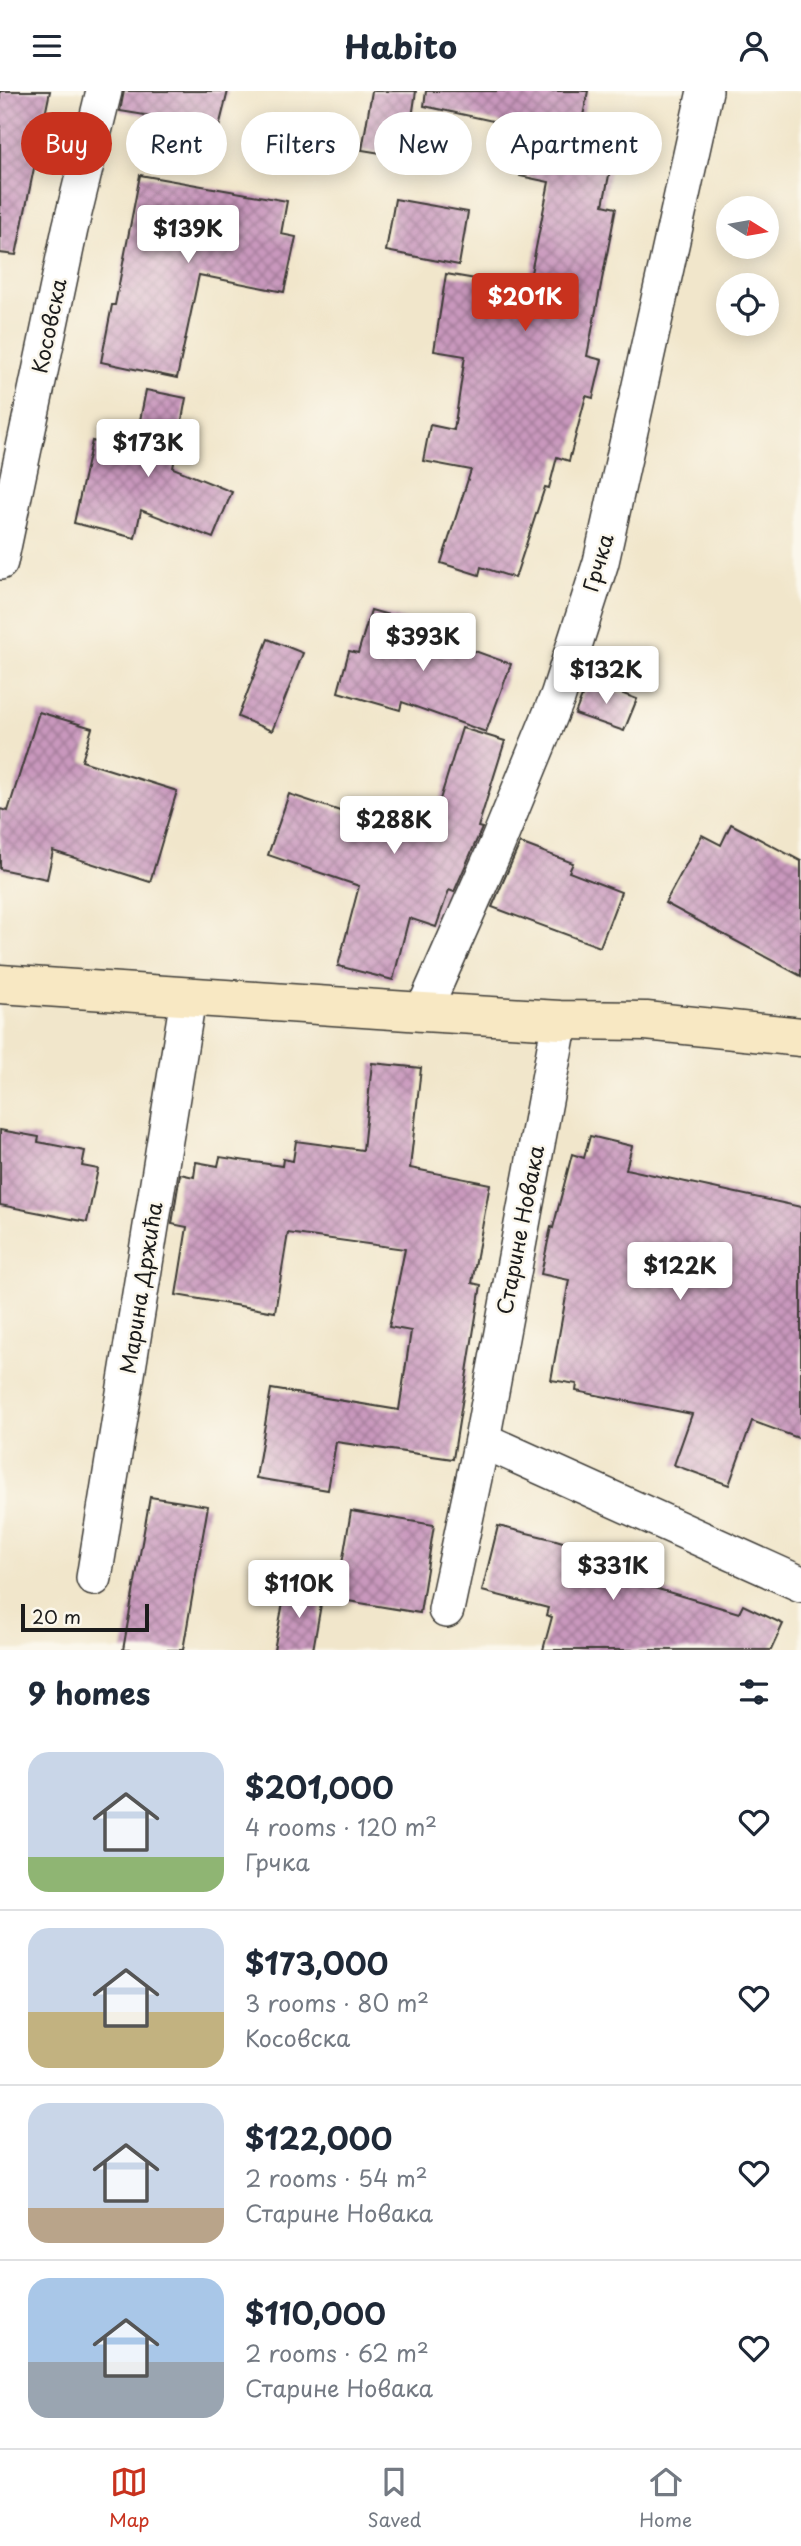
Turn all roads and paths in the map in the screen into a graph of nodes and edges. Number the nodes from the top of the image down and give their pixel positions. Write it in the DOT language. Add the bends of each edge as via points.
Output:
graph roads {
  1 [pos="104,91"];
  2 [pos="705,91"];
  3 [pos="0,562"];
  4 [pos="0,984"];
  5 [pos="188,998"];
  6 [pos="423,1012"];
  7 [pos="560,1020"];
  8 [pos="801,1037"];
  9 [pos="482,1440"];
  10 [pos="94,1578"];
  11 [pos="801,1584"];
  12 [pos="446,1610"];
  1 -- 3 [label="street, Косовска"];
  2 -- 6 [label="street, Грчка" via="601,562 558,696"];
  4 -- 5 [label="main road"];
  5 -- 6 [label="main road"];
  5 -- 10 [label="street, Марина Држића"];
  6 -- 7 [label="main road"];
  7 -- 8 [label="main road" via="646,1021"];
  7 -- 9 [label="street, Старине Новака"];
  9 -- 11 [label="street"];
  9 -- 12 [label="street, Старине Новака"];
}
